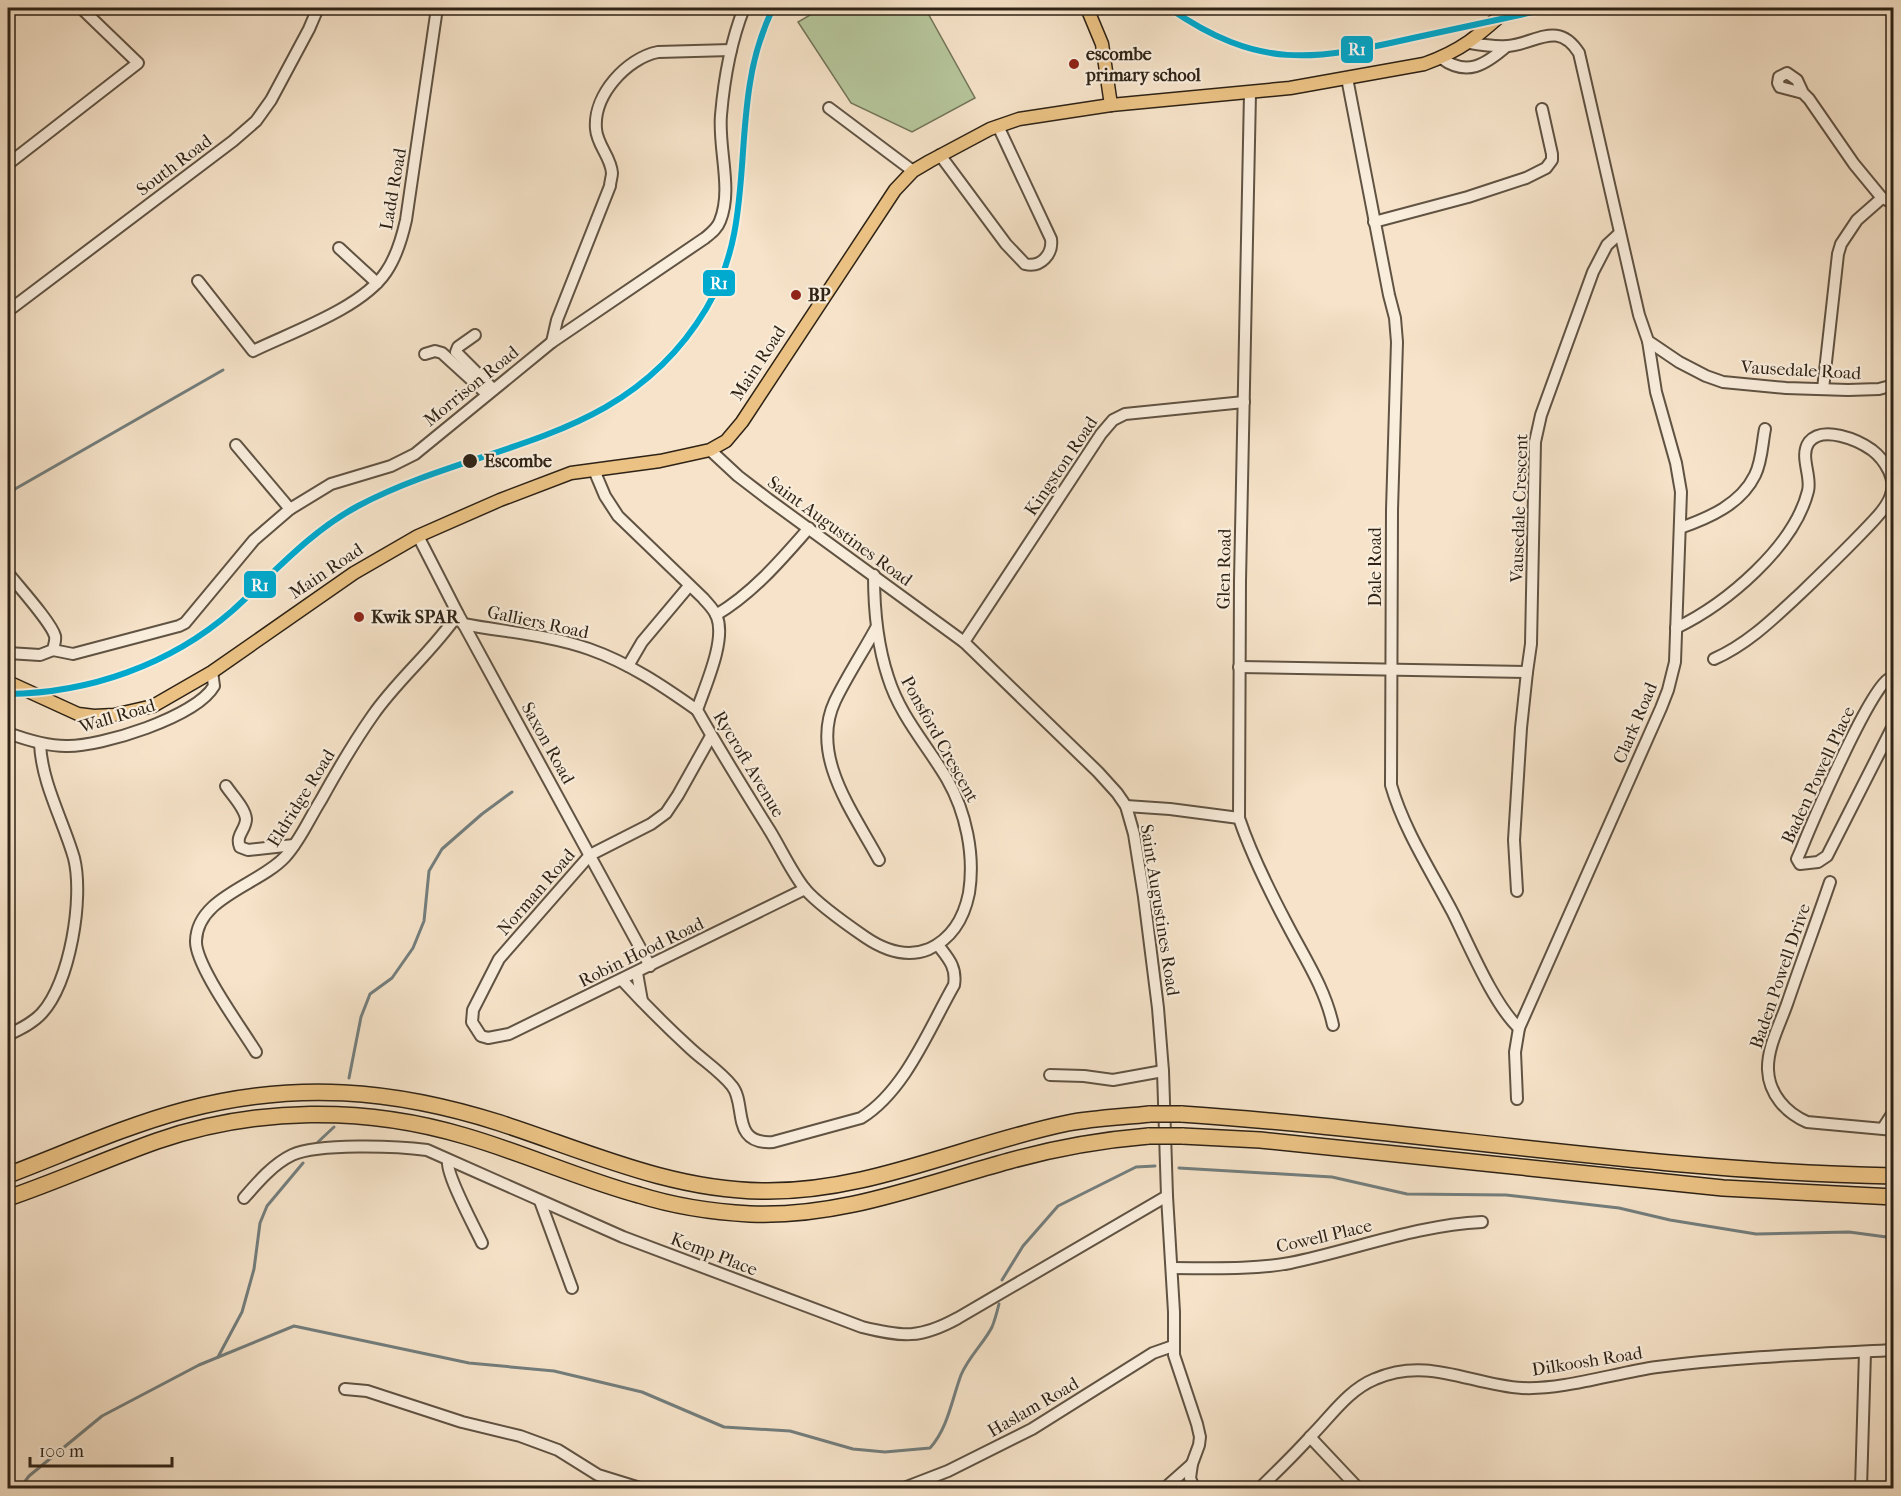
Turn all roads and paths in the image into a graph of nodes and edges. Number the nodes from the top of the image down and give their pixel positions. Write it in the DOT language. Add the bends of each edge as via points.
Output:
graph roads {
  1 [pos="81,8"];
  2 [pos="318,8"];
  3 [pos="437,8"];
  4 [pos="744,8"];
  5 [pos="1088,8"];
  6 [pos="1509,8"];
  7 [pos="1470,43"];
  8 [pos="1507,46"];
  9 [pos="731,50"];
  10 [pos="1441,58"];
  11 [pos="1347,78"];
  12 [pos="1250,93"];
  13 [pos="1803,93"];
  14 [pos="1111,105"];
  15 [pos="829,108"];
  16 [pos="1542,109"];
  17 [pos="998,126"];
  18 [pos="940,155"];
  19 [pos="8,164"];
  20 [pos="913,171"];
  21 [pos="1882,198"];
  22 [pos="1893,204"];
  23 [pos="1374,222"];
  24 [pos="1620,233"];
  25 [pos="339,248"];
  26 [pos="198,281"];
  27 [pos="377,283"];
  28 [pos="8,311"];
  29 [pos="475,334"];
  30 [pos="1648,341"];
  31 [pos="552,342"];
  32 [pos="425,354"];
  33 [pos="1893,385"];
  34 [pos="1823,389"];
  35 [pos="490,391"];
  36 [pos="1244,402"];
  37 [pos="1764,429"];
  38 [pos="236,445"];
  39 [pos="710,450"];
  40 [pos="594,470"];
  41 [pos="290,509"];
  42 [pos="809,528"];
  43 [pos="1680,528"];
  44 [pos="418,536"];
  45 [pos="8,573"];
  46 [pos="874,575"];
  47 [pos="689,585"];
  48 [pos="716,615"];
  49 [pos="461,619"];
  50 [pos="876,628"];
  51 [pos="1676,628"];
  52 [pos="964,642"];
  53 [pos="52,650"];
  54 [pos="8,653"];
  55 [pos="1714,659"];
  56 [pos="628,666"];
  57 [pos="1239,667"];
  58 [pos="1390,670"];
  59 [pos="212,672"];
  60 [pos="1527,672"];
  61 [pos="1893,680"];
  62 [pos="8,682"];
  63 [pos="697,710"];
  64 [pos="1893,724"];
  65 [pos="8,733"];
  66 [pos="711,736"];
  67 [pos="40,744"];
  68 [pos="226,786"];
  69 [pos="1126,806"];
  70 [pos="1239,818"];
  71 [pos="294,845"];
  72 [pos="590,855"];
  73 [pos="879,860"];
  74 [pos="1830,882"];
  75 [pos="805,889"];
  76 [pos="1517,891"];
  77 [pos="938,945"];
  78 [pos="650,966"];
  79 [pos="637,973"];
  80 [pos="622,980"];
  81 [pos="642,1001"];
  82 [pos="1333,1025"];
  83 [pos="1519,1028"];
  84 [pos="8,1035"];
  85 [pos="488,1038"];
  86 [pos="256,1052"];
  87 [pos="1163,1071"];
  88 [pos="1050,1075"];
  89 [pos="1517,1099"];
  90 [pos="1893,1111"];
  91 [pos="1888,1129"];
  92 [pos="448,1160"];
  93 [pos="8,1175"];
  94 [pos="1893,1176"];
  95 [pos="1167,1196"];
  96 [pos="1893,1197"];
  97 [pos="8,1198"];
  98 [pos="243,1198"];
  99 [pos="540,1201"];
  100 [pos="561,1210"];
  101 [pos="1482,1222"];
  102 [pos="550,1228"];
  103 [pos="482,1242"];
  104 [pos="1172,1268"];
  105 [pos="572,1288"];
  106 [pos="1173,1347"];
  107 [pos="1893,1350"];
  108 [pos="1865,1352"];
  109 [pos="345,1389"];
  110 [pos="1310,1437"];
  111 [pos="1192,1464"];
  112 [pos="640,1488"];
  113 [pos="904,1488"];
  114 [pos="1165,1488"];
  115 [pos="1194,1488"];
  116 [pos="1260,1488"];
  117 [pos="1358,1488"];
  118 [pos="1861,1488"];
  1 -- 19 [label="street" via="138,63"];
  2 -- 28 [label="street, South Road" via="271,100 256,120"];
  3 -- 27 [label="street, Ladd Road" via="406,220 401,242"];
  4 -- 9 [label="street, Morrison Road"];
  5 -- 14 [label="main road" via="1102,44"];
  6 -- 7 [label="main road, Main Road"];
  7 -- 8 [label="street"];
  7 -- 10 [label="main road, Main Road"];
  8 -- 10 [label="street" via="1483,63 1466,69 1454,67"];
  8 -- 24 [label="street" via="1552,35 1563,36 1576,48"];
  9 -- 31 [label="street, Morrison Road" via="720,120 724,198 715,230"];
  9 -- 31 [label="street" via="649,54 624,69 608,90 596,128 612,172 610,186"];
  10 -- 11 [label="main road, Main Road"];
  11 -- 12 [label="main road, Main Road"];
  11 -- 23 [label="street, Dale Road"];
  12 -- 14 [label="main road, Main Road"];
  12 -- 36 [label="street, Glen Road"];
  13 -- 21 [label="street"];
  14 -- 17 [label="main road, Main Road" via="1037,115"];
  15 -- 20 [label="street"];
  16 -- 23 [label="street" via="1552,154 1546,168 1468,197"];
  17 -- 18 [label="main road, Main Road"];
  17 -- 18 [label="street" via="1051,239 1048,256 1038,264 1025,264 1006,244"];
  18 -- 20 [label="main road, Main Road"];
  20 -- 39 [label="main road, Main Road" via="887,199 738,427 726,441"];
  21 -- 22 [label="street"];
  21 -- 34 [label="street" via="1857,220 1841,244"];
  23 -- 58 [label="street, Dale Road" via="1397,342"];
  24 -- 30 [label="street"];
  24 -- 60 [label="street, Vausedale Crescent" via="1607,245 1593,272 1541,415 1535,442 1531,644"];
  25 -- 27 [label="street"];
  26 -- 27 [label="street, Ladd Road" via="253,351 327,316"];
  29 -- 35 [label="street" via="456,352"];
  30 -- 34 [label="street, Vausedale Road" via="1679,362 1723,382"];
  30 -- 43 [label="street, Clark Road" via="1656,392 1680,476"];
  31 -- 35 [label="street, Morrison Road"];
  32 -- 35 [label="street" via="442,354"];
  33 -- 34 [label="street, Vausedale Road" via="1865,390"];
  35 -- 41 [label="street, Morrison Road" via="415,454 391,466 331,484"];
  36 -- 52 [label="street, Kingston Road" via="1125,414 1113,420"];
  36 -- 57 [label="street, Glen Road"];
  37 -- 43 [label="street" via="1760,458 1746,489 1720,511"];
  38 -- 41 [label="street"];
  39 -- 40 [label="main road, Main Road"];
  39 -- 42 [label="street, Saint Augustines Road" via="738,476"];
  40 -- 44 [label="main road, Main Road" via="551,479"];
  40 -- 47 [label="street" via="611,507"];
  41 -- 53 [label="street, Morrison Road" via="254,540 179,626 73,654"];
  42 -- 46 [label="street, Saint Augustines Road"];
  42 -- 48 [label="street" via="766,576"];
  43 -- 51 [label="street, Clark Road"];
  44 -- 49 [label="street, Saxon Road"];
  44 -- 59 [label="main road, Main Road" via="354,573"];
  45 -- 53 [label="street" via="52,630"];
  46 -- 50 [label="street, Ponsford Crescent"];
  46 -- 52 [label="street, Saint Augustines Road"];
  47 -- 48 [label="street"];
  47 -- 56 [label="street" via="642,642"];
  48 -- 63 [label="street, Rycroft Avenue" via="718,645"];
  49 -- 56 [label="street, Galliers Road" via="590,649"];
  49 -- 71 [label="street, Eldridge Road" via="374,712"];
  49 -- 72 [label="street, Saxon Road"];
  50 -- 73 [label="street" via="835,702 827,740 831,768"];
  50 -- 77 [label="street, Ponsford Crescent" via="881,656 898,702 946,778 967,832 970,881 966,908 959,924"];
  51 -- 55 [label="street" via="1736,587 1785,540 1808,492 1805,457 1812,440 1823,434 1836,435 1871,449 1885,464 1893,482 1892,495 1882,511 1767,625"];
  51 -- 83 [label="street, Clark Road" via="1675,662 1668,690"];
  52 -- 69 [label="street, Saint Augustines Road" via="1098,772"];
  53 -- 54 [label="street, Morrison Road" via="40,655"];
  56 -- 63 [label="street, Galliers Road"];
  57 -- 58 [label="street"];
  57 -- 70 [label="street, Glen Road"];
  58 -- 60 [label="street"];
  58 -- 83 [label="street, Dale Road" via="1389,767 1395,798 1490,986"];
  59 -- 62 [label="main road, Main Road" via="153,706 94,716 78,714"];
  59 -- 67 [label="street, Wall Road" via="214,686 206,696 167,719 110,740 79,746"];
  60 -- 76 [label="street, Vausedale Crescent" via="1514,840"];
  61 -- 64 [label="street, Baden Powell Place" via="1882,683 1865,713 1804,841 1798,863 1818,862 1827,856"];
  63 -- 66 [label="street, Rycroft Avenue"];
  65 -- 67 [label="street, Wall Road"];
  66 -- 72 [label="street, Norman Road" via="666,813"];
  66 -- 75 [label="street, Rycroft Avenue"];
  67 -- 84 [label="street" via="42,768 74,860 76,904 68,960 57,992 36,1019"];
  68 -- 71 [label="street" via="245,816 238,838 240,847 248,850"];
  69 -- 70 [label="street"];
  69 -- 87 [label="street, Saint Augustines Road" via="1144,897"];
  70 -- 82 [label="street, Glen Road" via="1247,842 1322,988"];
  71 -- 86 [label="street, Eldridge Road" via="283,860 210,908 197,935 201,961"];
  72 -- 78 [label="street, Saxon Road"];
  72 -- 85 [label="street, Norman Road" via="490,975 471,1016 475,1029"];
  74 -- 91 [label="street, Baden Powell Drive" via="1774,1039 1769,1079 1779,1102 1807,1122"];
  75 -- 77 [label="street, Rycroft Avenue" via="876,945 920,952"];
  75 -- 78 [label="street, Robin Hood Road"];
  77 -- 81 [label="street" via="953,965 954,985 896,1086 861,1118 773,1142 749,1135 739,1116 732,1085"];
  78 -- 79 [label="street, Robin Hood Road"];
  79 -- 80 [label="street, Robin Hood Road"];
  79 -- 81 [label="street"];
  80 -- 81 [label="street"];
  80 -- 85 [label="street, Robin Hood Road" via="509,1034"];
  83 -- 89 [label="street, Clark Road" via="1515,1052"];
  87 -- 88 [label="street" via="1113,1080"];
  87 -- 95 [label="street, Saint Augustines Road"];
  90 -- 91 [label="street"];
  92 -- 98 [label="street, Kemp Place" via="427,1150 407,1147 309,1149 289,1156"];
  92 -- 99 [label="street, Kemp Place"];
  92 -- 103 [label="street" via="451,1178"];
  93 -- 94 [label="highway, bridge" via="184,1110 238,1098 326,1091 417,1101 490,1120 641,1172 712,1187 761,1191 845,1184 1069,1123 1150,1114 1274,1121 1682,1164"];
  95 -- 100 [label="street, Kemp Place" via="937,1330 914,1335 862,1327"];
  95 -- 104 [label="street, Saint Augustines Road"];
  96 -- 97 [label="highway, bridge" via="1723,1188 1260,1140 1149,1136 1112,1139 1010,1160 856,1204 751,1214 639,1196 463,1135 345,1114 291,1115 212,1126 159,1140"];
  99 -- 100 [label="street, Kemp Place"];
  99 -- 102 [label="street"];
  100 -- 102 [label="street"];
  101 -- 104 [label="street, Cowell Place" via="1443,1226 1289,1263"];
  102 -- 105 [label="street"];
  104 -- 106 [label="street, Saint Augustines Road"];
  106 -- 111 [label="street, Saint Augustines Road" via="1200,1437"];
  106 -- 113 [label="street, Haslam Road" via="1153,1353 1024,1433"];
  107 -- 108 [label="street, Dilkoosh Road"];
  108 -- 110 [label="street, Dilkoosh Road" via="1686,1363 1542,1388 1508,1386 1442,1372 1396,1372 1360,1386"];
  108 -- 118 [label="street"];
  109 -- 112 [label="street" via="367,1390 462,1422 520,1436 558,1450 598,1475"];
  110 -- 116 [label="street, Dilkoosh Road"];
  110 -- 117 [label="street"];
  111 -- 114 [label="street"];
  111 -- 115 [label="street, Saint Augustines Road" via="1190,1478"];
}
